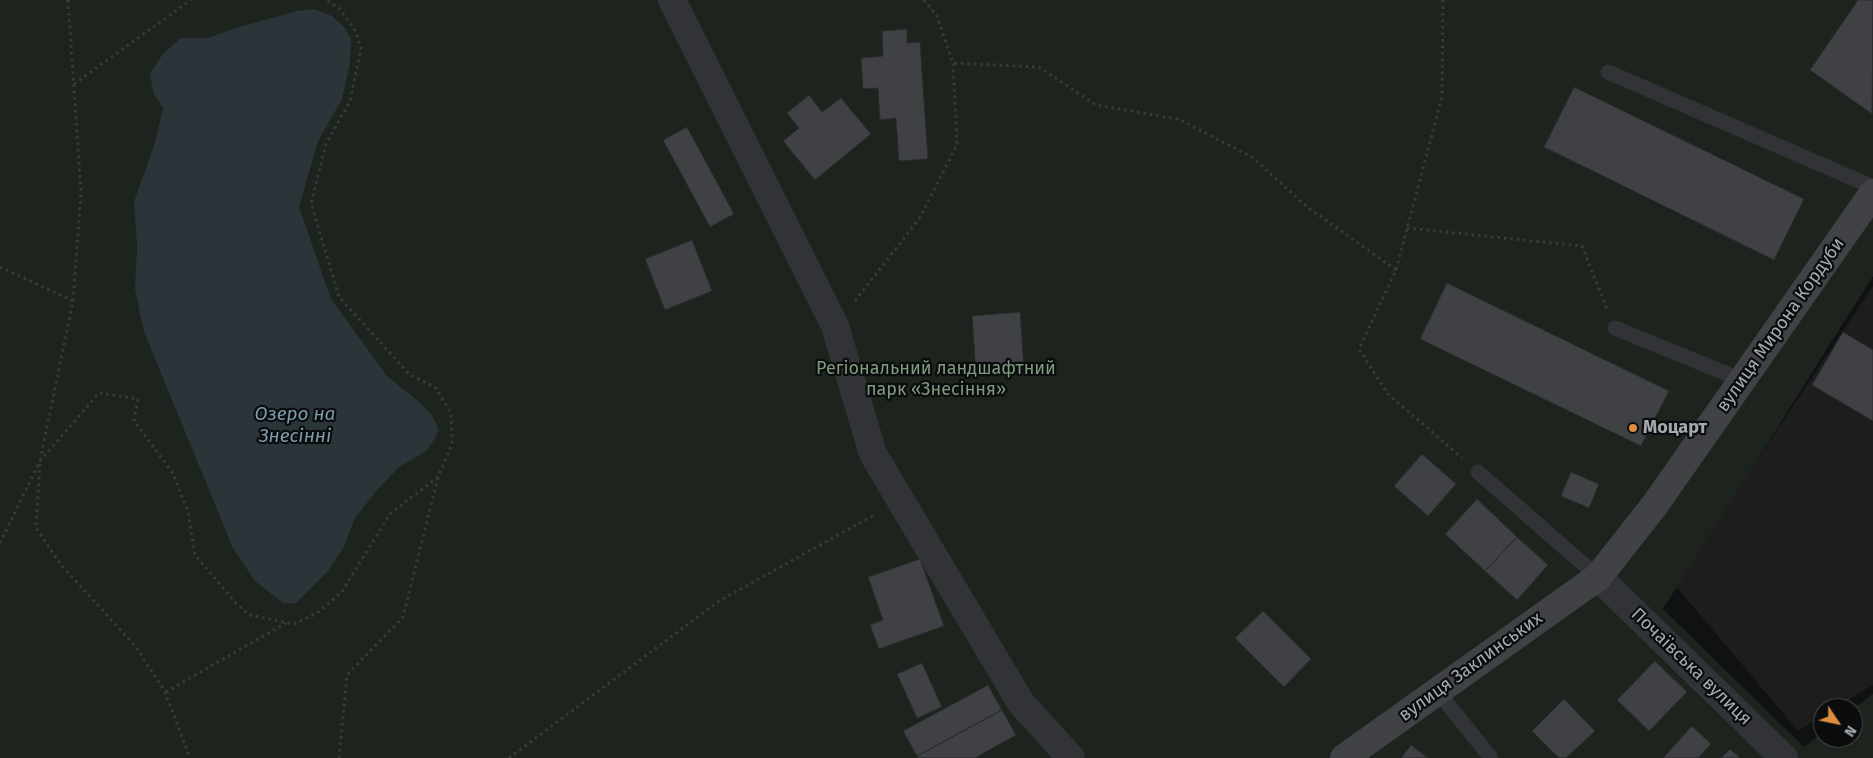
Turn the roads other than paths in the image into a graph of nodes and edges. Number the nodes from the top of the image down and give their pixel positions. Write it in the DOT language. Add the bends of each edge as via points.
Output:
graph roads {
  1 [pos="672,0"];
  2 [pos="1608,72"];
  3 [pos="1873,187"];
  4 [pos="1873,192"];
  5 [pos="1615,328"];
  6 [pos="1742,380"];
  7 [pos="1478,472"];
  8 [pos="1598,577"];
  9 [pos="1438,692"];
  10 [pos="1071,758"];
  11 [pos="1344,758"];
  12 [pos="1491,758"];
  13 [pos="1784,758"];
  1 -- 10 [label="street" via="835,326 873,454 1021,703"];
  2 -- 3 [label="lane"];
  4 -- 6 [label="street, вулиця Мирона Кордуби"];
  5 -- 6 [label="lane"];
  6 -- 8 [label="street, вулиця Мирона Кордуби" via="1654,506"];
  7 -- 8 [label="lane"];
  8 -- 9 [label="street, вулиця Заклинських"];
  8 -- 13 [label="street, Почаївська вулиця"];
  9 -- 11 [label="street, вулиця Заклинських"];
  9 -- 12 [label="lane"];
}
